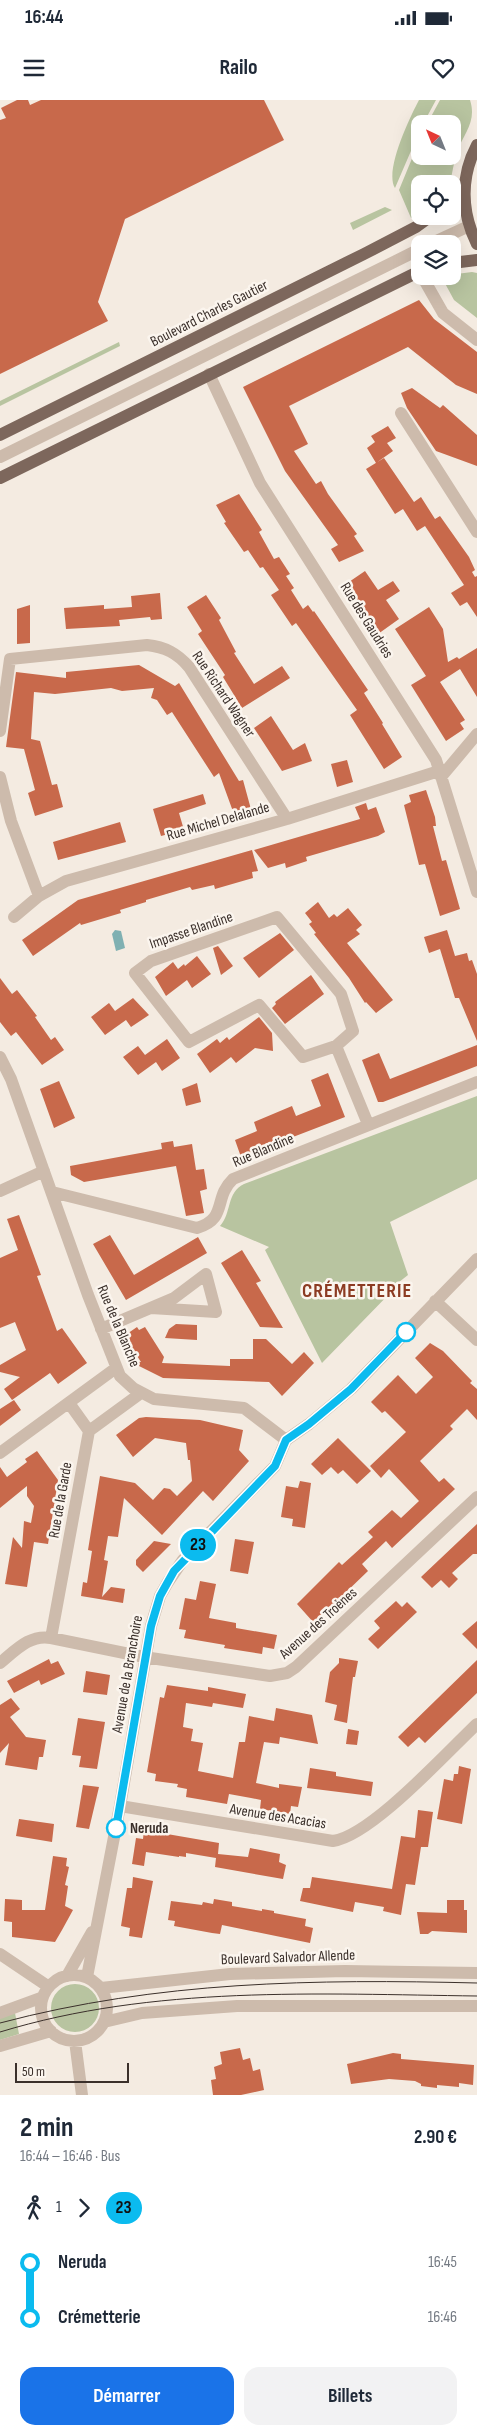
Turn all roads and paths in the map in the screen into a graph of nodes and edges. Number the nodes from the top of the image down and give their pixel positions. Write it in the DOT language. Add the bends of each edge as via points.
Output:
graph roads {
  1 [pos="477,145"];
  2 [pos="464,184"];
  3 [pos="461,188"];
  4 [pos="419,225"];
  5 [pos="469,226"];
  6 [pos="450,235"];
  7 [pos="477,244"];
  8 [pos="411,253"];
  9 [pos="477,260"];
  10 [pos="461,262"];
  11 [pos="411,276"];
  12 [pos="427,285"];
  13 [pos="477,340"];
  14 [pos="209,374"];
  15 [pos="401,413"];
  16 [pos="0,435"];
  17 [pos="0,458"];
  18 [pos="0,478"];
  19 [pos="477,532"];
  20 [pos="0,730"];
  21 [pos="477,734"];
  22 [pos="440,774"];
  23 [pos="0,777"];
  24 [pos="286,818"];
  25 [pos="477,892"];
  26 [pos="39,896"];
  27 [pos="14,917"];
  28 [pos="336,1046"];
  29 [pos="0,1057"];
  30 [pos="477,1082"];
  31 [pos="368,1124"];
  32 [pos="44,1172"];
  33 [pos="0,1191"];
  34 [pos="52,1192"];
  35 [pos="477,1260"];
  36 [pos="435,1301"];
  37 [pos="151,1308"];
  38 [pos="101,1329"];
  39 [pos="477,1340"];
  40 [pos="116,1368"];
  41 [pos="140,1392"];
  42 [pos="69,1404"];
  43 [pos="89,1431"];
  44 [pos="286,1440"];
  45 [pos="0,1453"];
  46 [pos="477,1497"];
  47 [pos="51,1638"];
  48 [pos="144,1657"];
  49 [pos="0,1663"];
  50 [pos="477,1724"];
  51 [pos="120,1806"];
  52 [pos="98,1921"];
  53 [pos="0,1954"];
  54 [pos="477,1973"];
  55 [pos="67,1976"];
  56 [pos="87,1977"];
  57 [pos="101,1988"];
  58 [pos="46,1992"];
  59 [pos="477,2006"];
  60 [pos="0,2013"];
  61 [pos="104,2022"];
  62 [pos="51,2031"];
  63 [pos="75,2041"];
  64 [pos="0,2046"];
  65 [pos="82,2095"];
  1 -- 2 [label="main road"];
  2 -- 3 [label="main road"];
  2 -- 5 [label="main road"];
  4 -- 16 [label="main road, Boulevard Charles Gautier"];
  5 -- 6 [label="street"];
  5 -- 7 [label="main road"];
  8 -- 17 [label="street"];
  9 -- 10 [label="main road"];
  11 -- 14 [label="main road"];
  12 -- 13 [label="street" via="443,313"];
  14 -- 18 [label="main road"];
  14 -- 22 [label="street, Rue des Gaudries" via="260,483 436,760"];
  15 -- 19 [label="street"];
  20 -- 24 [label="street, Rue Richard Wagner" via="10,658 146,645 175,653 190,667"];
  21 -- 22 [label="street"];
  22 -- 24 [label="street, Rue Michel Delalande"];
  22 -- 25 [label="street, Rue des Gaudries"];
  23 -- 26 [label="street" via="11,820"];
  24 -- 26 [label="street, Rue Michel Delalande" via="66,881"];
  26 -- 27 [label="street, Rue Michel Delalande"];
  28 -- 28 [label="street, Impasse Blandine" via="353,1031 342,994 277,918 150,960 135,973 189,1042 259,1005 303,1057"];
  28 -- 31 [label="street"];
  29 -- 32 [label="street, Rue de la Blanche"];
  30 -- 31 [label="street, Rue Blandine"];
  31 -- 34 [label="street, Rue Blandine" via="233,1179 223,1192 217,1217 197,1228"];
  32 -- 33 [label="street"];
  32 -- 34 [label="street, Rue de la Blanche"];
  34 -- 38 [label="street, Rue de la Blanche"];
  35 -- 36 [label="street"];
  36 -- 39 [label="street"];
  36 -- 44 [label="street" via="351,1389"];
  37 -- 37 [label="street" via="174,1298 206,1274 216,1312"];
  37 -- 38 [label="street"];
  38 -- 40 [label="street, Rue de la Blanche"];
  40 -- 41 [label="street, Rue de la Blanche" via="126,1382"];
  40 -- 42 [label="street"];
  41 -- 43 [label="street"];
  41 -- 44 [label="street, Rue de la Blanche" via="166,1401 244,1408"];
  42 -- 43 [label="street"];
  42 -- 45 [label="street"];
  43 -- 47 [label="street, Rue de la Garde"];
  44 -- 48 [label="street, Avenue de la Branchoire" via="275,1466 174,1571 155,1610"];
  46 -- 48 [label="street, Avenue des Troènes" via="286,1673 270,1676"];
  47 -- 48 [label="street"];
  47 -- 49 [label="street" via="31,1639"];
  48 -- 51 [label="street, Avenue de la Branchoire"];
  50 -- 51 [label="street, Avenue des Acacias" via="375,1820 339,1840"];
  51 -- 52 [label="street, Avenue de la Branchoire"];
  52 -- 55 [label="street, Avenue de la Branchoire"];
  52 -- 56 [label="street, Avenue de la Branchoire"];
  53 -- 58 [label="street"];
  54 -- 57 [label="street, Boulevard Salvador Allende" via="345,1971 230,1974"];
  55 -- 56 [label="street"];
  55 -- 58 [label="street" via="57,1980"];
  56 -- 57 [label="street"];
  57 -- 61 [label="street" via="107,2004"];
  58 -- 60 [label="street"];
  58 -- 62 [label="street" via="42,2013"];
  59 -- 61 [label="street" via="237,2006 142,2014"];
  61 -- 63 [label="street" via="91,2036"];
  62 -- 63 [label="street" via="61,2038"];
  62 -- 64 [label="street"];
  63 -- 65 [label="street"];
}
